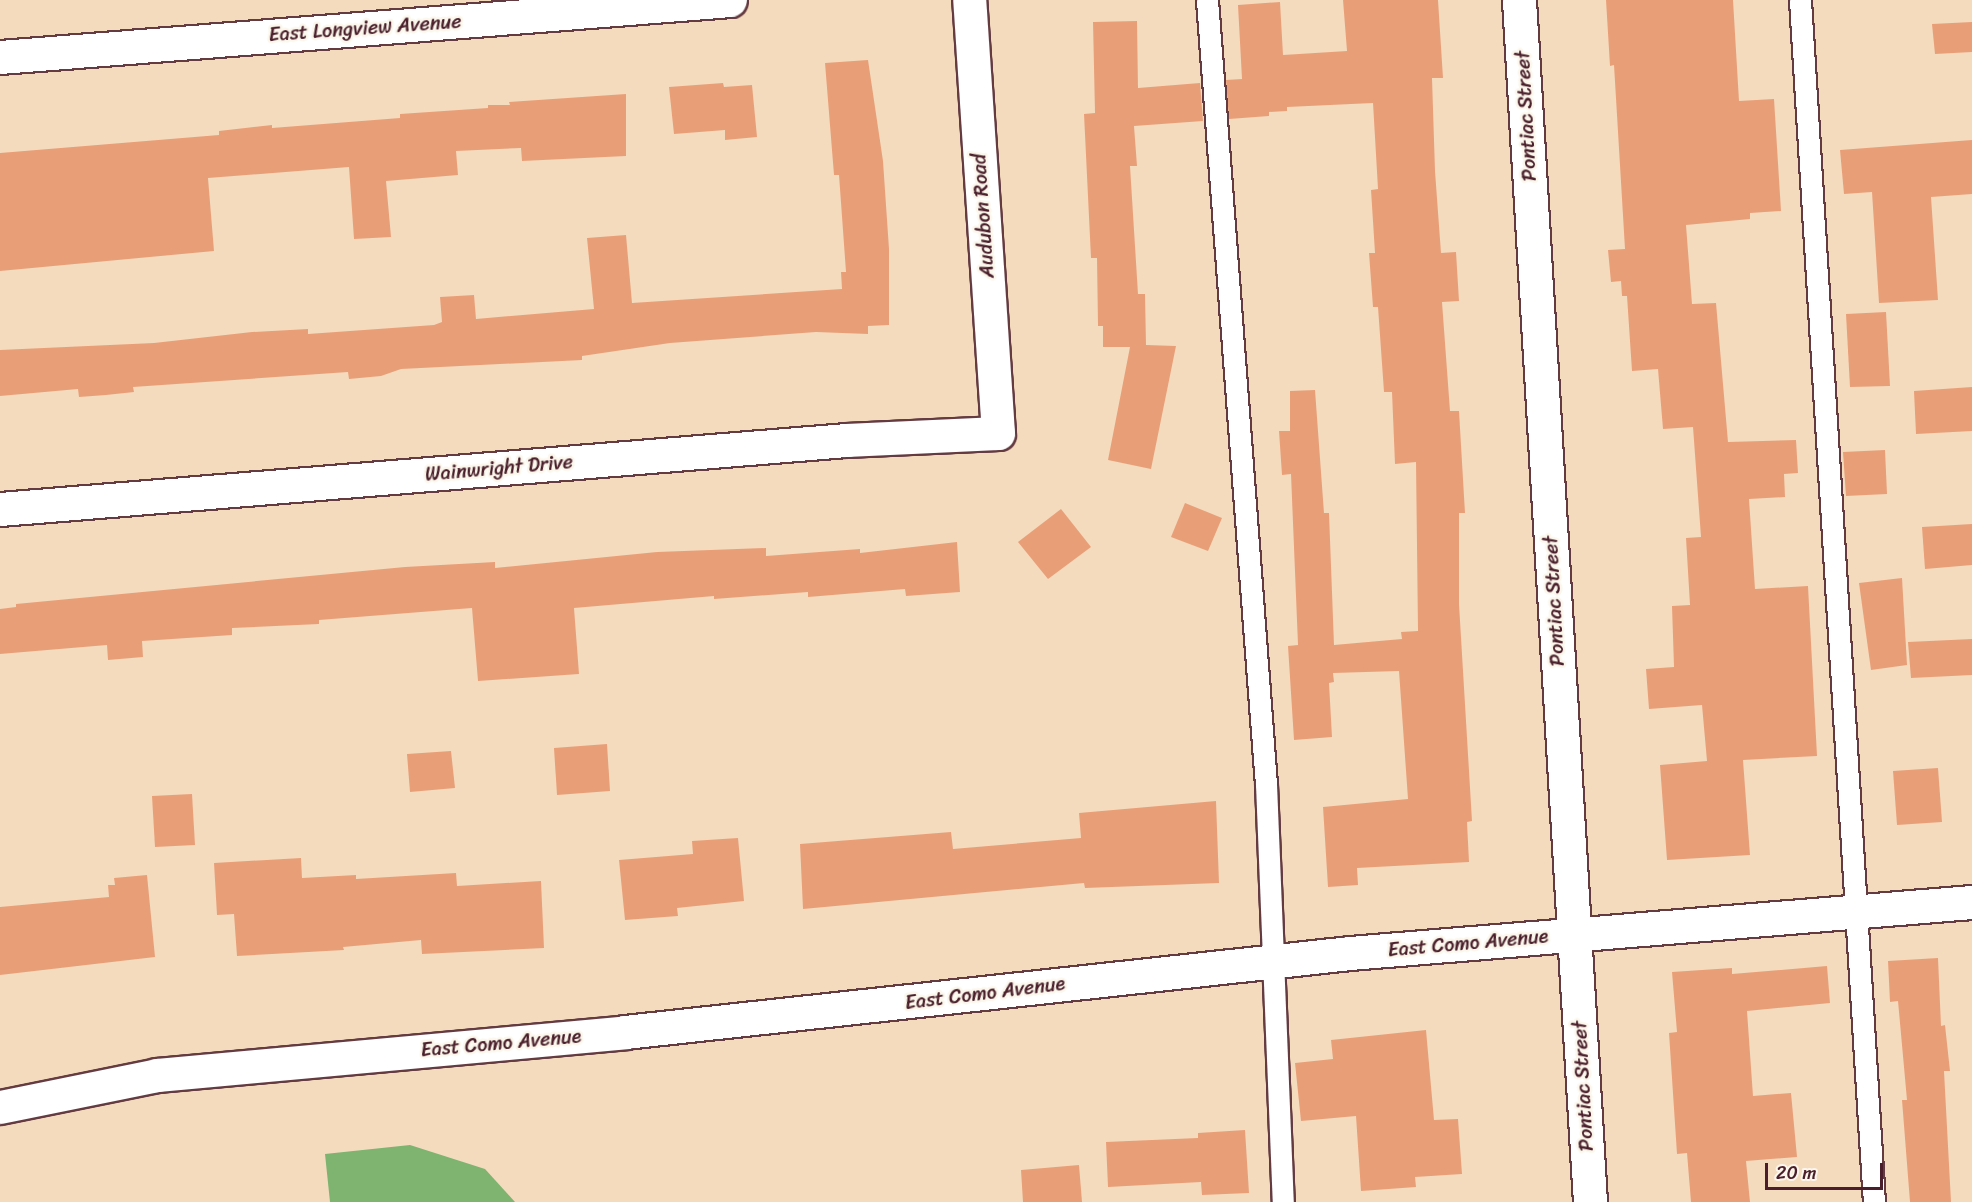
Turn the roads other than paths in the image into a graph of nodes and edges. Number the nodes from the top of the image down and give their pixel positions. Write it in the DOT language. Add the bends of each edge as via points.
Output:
graph roads {
  1 [pos="730,0"];
  2 [pos="969,0"];
  3 [pos="1207,0"];
  4 [pos="1519,0"];
  5 [pos="1800,0"];
  6 [pos="0,57"];
  7 [pos="998,433"];
  8 [pos="0,508"];
  9 [pos="1972,902"];
  10 [pos="1856,911"];
  11 [pos="1574,933"];
  12 [pos="1274,961"];
  13 [pos="0,1107"];
  14 [pos="1283,1202"];
  15 [pos="1590,1202"];
  16 [pos="1874,1202"];
  1 -- 6 [label="street, East Longview Avenue"];
  2 -- 7 [label="street, Audubon Road"];
  3 -- 12 [label="lane" via="1266,784"];
  4 -- 11 [label="street, Pontiac Street"];
  5 -- 10 [label="lane"];
  7 -- 8 [label="street, Wainwright Drive" via="834,441"];
  9 -- 10 [label="street, East Como Avenue"];
  10 -- 11 [label="street, East Como Avenue"];
  10 -- 16 [label="lane"];
  11 -- 12 [label="street, East Como Avenue"];
  11 -- 15 [label="street, Pontiac Street"];
  12 -- 13 [label="street, East Como Avenue" via="695,1025 157,1075"];
  12 -- 14 [label="lane"];
}
